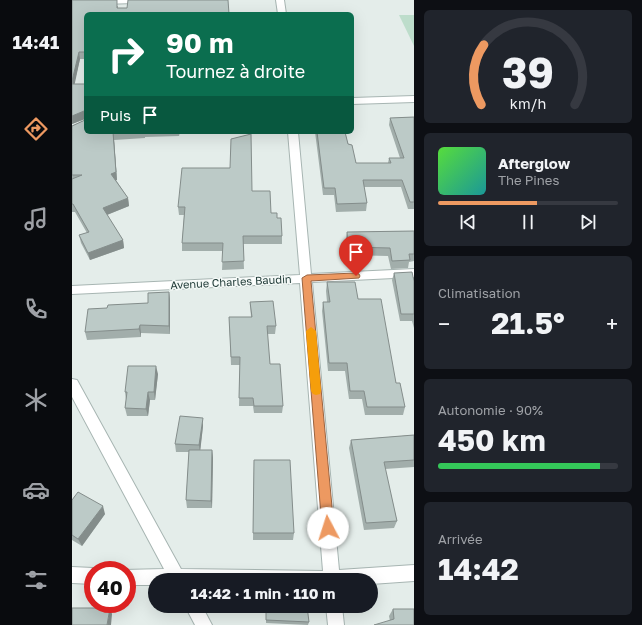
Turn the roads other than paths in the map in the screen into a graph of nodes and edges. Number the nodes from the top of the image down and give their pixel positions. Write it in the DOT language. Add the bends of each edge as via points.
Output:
graph roads {
  1 [pos="166,0"];
  2 [pos="280,0"];
  3 [pos="72,3"];
  4 [pos="282,12"];
  5 [pos="414,99"];
  6 [pos="354,101"];
  7 [pos="293,134"];
  8 [pos="414,273"];
  9 [pos="307,278"];
  10 [pos="72,290"];
  11 [pos="72,384"];
  12 [pos="174,573"];
  13 [pos="332,573"];
  14 [pos="414,573"];
  15 [pos="72,576"];
  16 [pos="84,576"];
  17 [pos="378,576"];
  18 [pos="136,577"];
  19 [pos="148,578"];
  20 [pos="197,613"];
  21 [pos="335,613"];
  22 [pos="204,625"];
  23 [pos="336,625"];
  1 -- 3 [label="street" via="124,4"];
  2 -- 4 [label="street"];
  5 -- 6 [label="street"];
  7 -- 9 [label="street"];
  8 -- 9 [label="street, Avenue Charles Baudin"];
  9 -- 10 [label="street, Avenue Charles Baudin"];
  9 -- 13 [label="street"];
  11 -- 12 [label="street"];
  14 -- 17 [label="street"];
  15 -- 16 [label="street"];
  18 -- 19 [label="street"];
  20 -- 22 [label="street"];
  21 -- 23 [label="street"];
}
